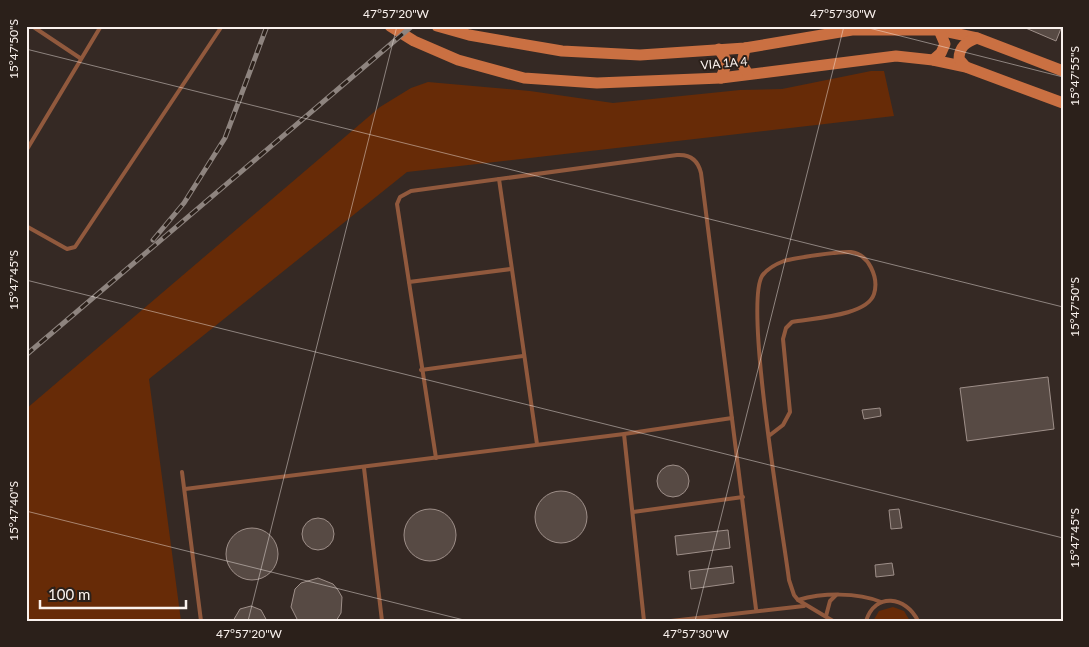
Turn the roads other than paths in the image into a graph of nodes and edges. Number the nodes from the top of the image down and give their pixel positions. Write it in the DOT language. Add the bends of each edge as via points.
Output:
graph roads {
  1 [pos="32,26"];
  2 [pos="101,26"];
  3 [pos="222,26"];
  4 [pos="390,26"];
  5 [pos="437,26"];
  6 [pos="939,30"];
  7 [pos="977,38"];
  8 [pos="745,48"];
  9 [pos="719,49"];
  10 [pos="80,58"];
  11 [pos="933,60"];
  12 [pos="966,67"];
  13 [pos="1063,71"];
  14 [pos="748,74"];
  15 [pos="721,78"];
  16 [pos="1063,103"];
  17 [pos="26,151"];
  18 [pos="499,179"];
  19 [pos="26,226"];
  20 [pos="511,269"];
  21 [pos="409,282"];
  22 [pos="523,356"];
  23 [pos="421,370"];
  24 [pos="732,418"];
  25 [pos="624,434"];
  26 [pos="770,435"];
  27 [pos="537,444"];
  28 [pos="436,458"];
  29 [pos="364,468"];
  30 [pos="182,472"];
  31 [pos="185,489"];
  32 [pos="743,497"];
  33 [pos="633,512"];
  34 [pos="836,595"];
  35 [pos="798,600"];
  36 [pos="881,602"];
  37 [pos="804,606"];
  38 [pos="756,609"];
  39 [pos="826,616"];
  40 [pos="201,621"];
  41 [pos="382,621"];
  42 [pos="644,621"];
  43 [pos="672,621"];
  44 [pos="833,621"];
  45 [pos="866,621"];
  46 [pos="918,621"];
  1 -- 10 [label="lane"];
  2 -- 10 [label="lane"];
  3 -- 19 [label="lane" via="75,247 67,249"];
  4 -- 15 [label="main road, VIA 1A 4" via="414,41 458,60 524,78 596,83"];
  5 -- 9 [label="main road, VIA 1A 4" via="468,35 562,51 609,55"];
  6 -- 7 [label="main road, VIA 1A 4"];
  6 -- 8 [label="main road, VIA 1A 4" via="852,30"];
  6 -- 11 [label="main road" via="945,44"];
  7 -- 12 [label="main road" via="961,49 959,59"];
  7 -- 13 [label="main road, VIA 1A 4"];
  8 -- 9 [label="main road, VIA 1A 4"];
  8 -- 14 [label="main road" via="742,64"];
  9 -- 15 [label="main road" via="727,62"];
  10 -- 17 [label="lane"];
  11 -- 12 [label="main road, VIA 1A 4"];
  11 -- 14 [label="main road, VIA 1A 4" via="896,56"];
  12 -- 16 [label="main road, VIA 1A 4"];
  14 -- 15 [label="main road, VIA 1A 4"];
  18 -- 20 [label="lane"];
  18 -- 21 [label="lane" via="411,191 400,197 397,204"];
  18 -- 24 [label="lane" via="677,155 695,160 701,173"];
  20 -- 21 [label="lane"];
  20 -- 22 [label="lane"];
  21 -- 23 [label="lane"];
  22 -- 23 [label="lane"];
  22 -- 27 [label="lane"];
  23 -- 28 [label="lane"];
  24 -- 25 [label="lane"];
  24 -- 32 [label="lane"];
  25 -- 27 [label="lane"];
  25 -- 33 [label="lane"];
  26 -- 26 [label="lane" via="783,425 790,412 783,339 786,328 792,322 860,310 870,302 875,282 868,262 862,256 852,252 784,261 763,275 757,301 762,379"];
  26 -- 35 [label="lane" via="789,580"];
  27 -- 28 [label="lane"];
  28 -- 29 [label="lane"];
  29 -- 31 [label="lane"];
  29 -- 41 [label="lane"];
  30 -- 31 [label="lane"];
  31 -- 40 [label="lane"];
  32 -- 33 [label="lane"];
  32 -- 38 [label="lane"];
  33 -- 42 [label="lane"];
  34 -- 35 [label="lane"];
  34 -- 36 [label="lane"];
  34 -- 39 [label="lane" via="826,608"];
  35 -- 37 [label="lane"];
  36 -- 45 [label="lane" via="871,609"];
  36 -- 46 [label="lane" via="903,603"];
  37 -- 38 [label="lane"];
  37 -- 39 [label="lane"];
  38 -- 43 [label="lane"];
  39 -- 44 [label="lane"];
}
